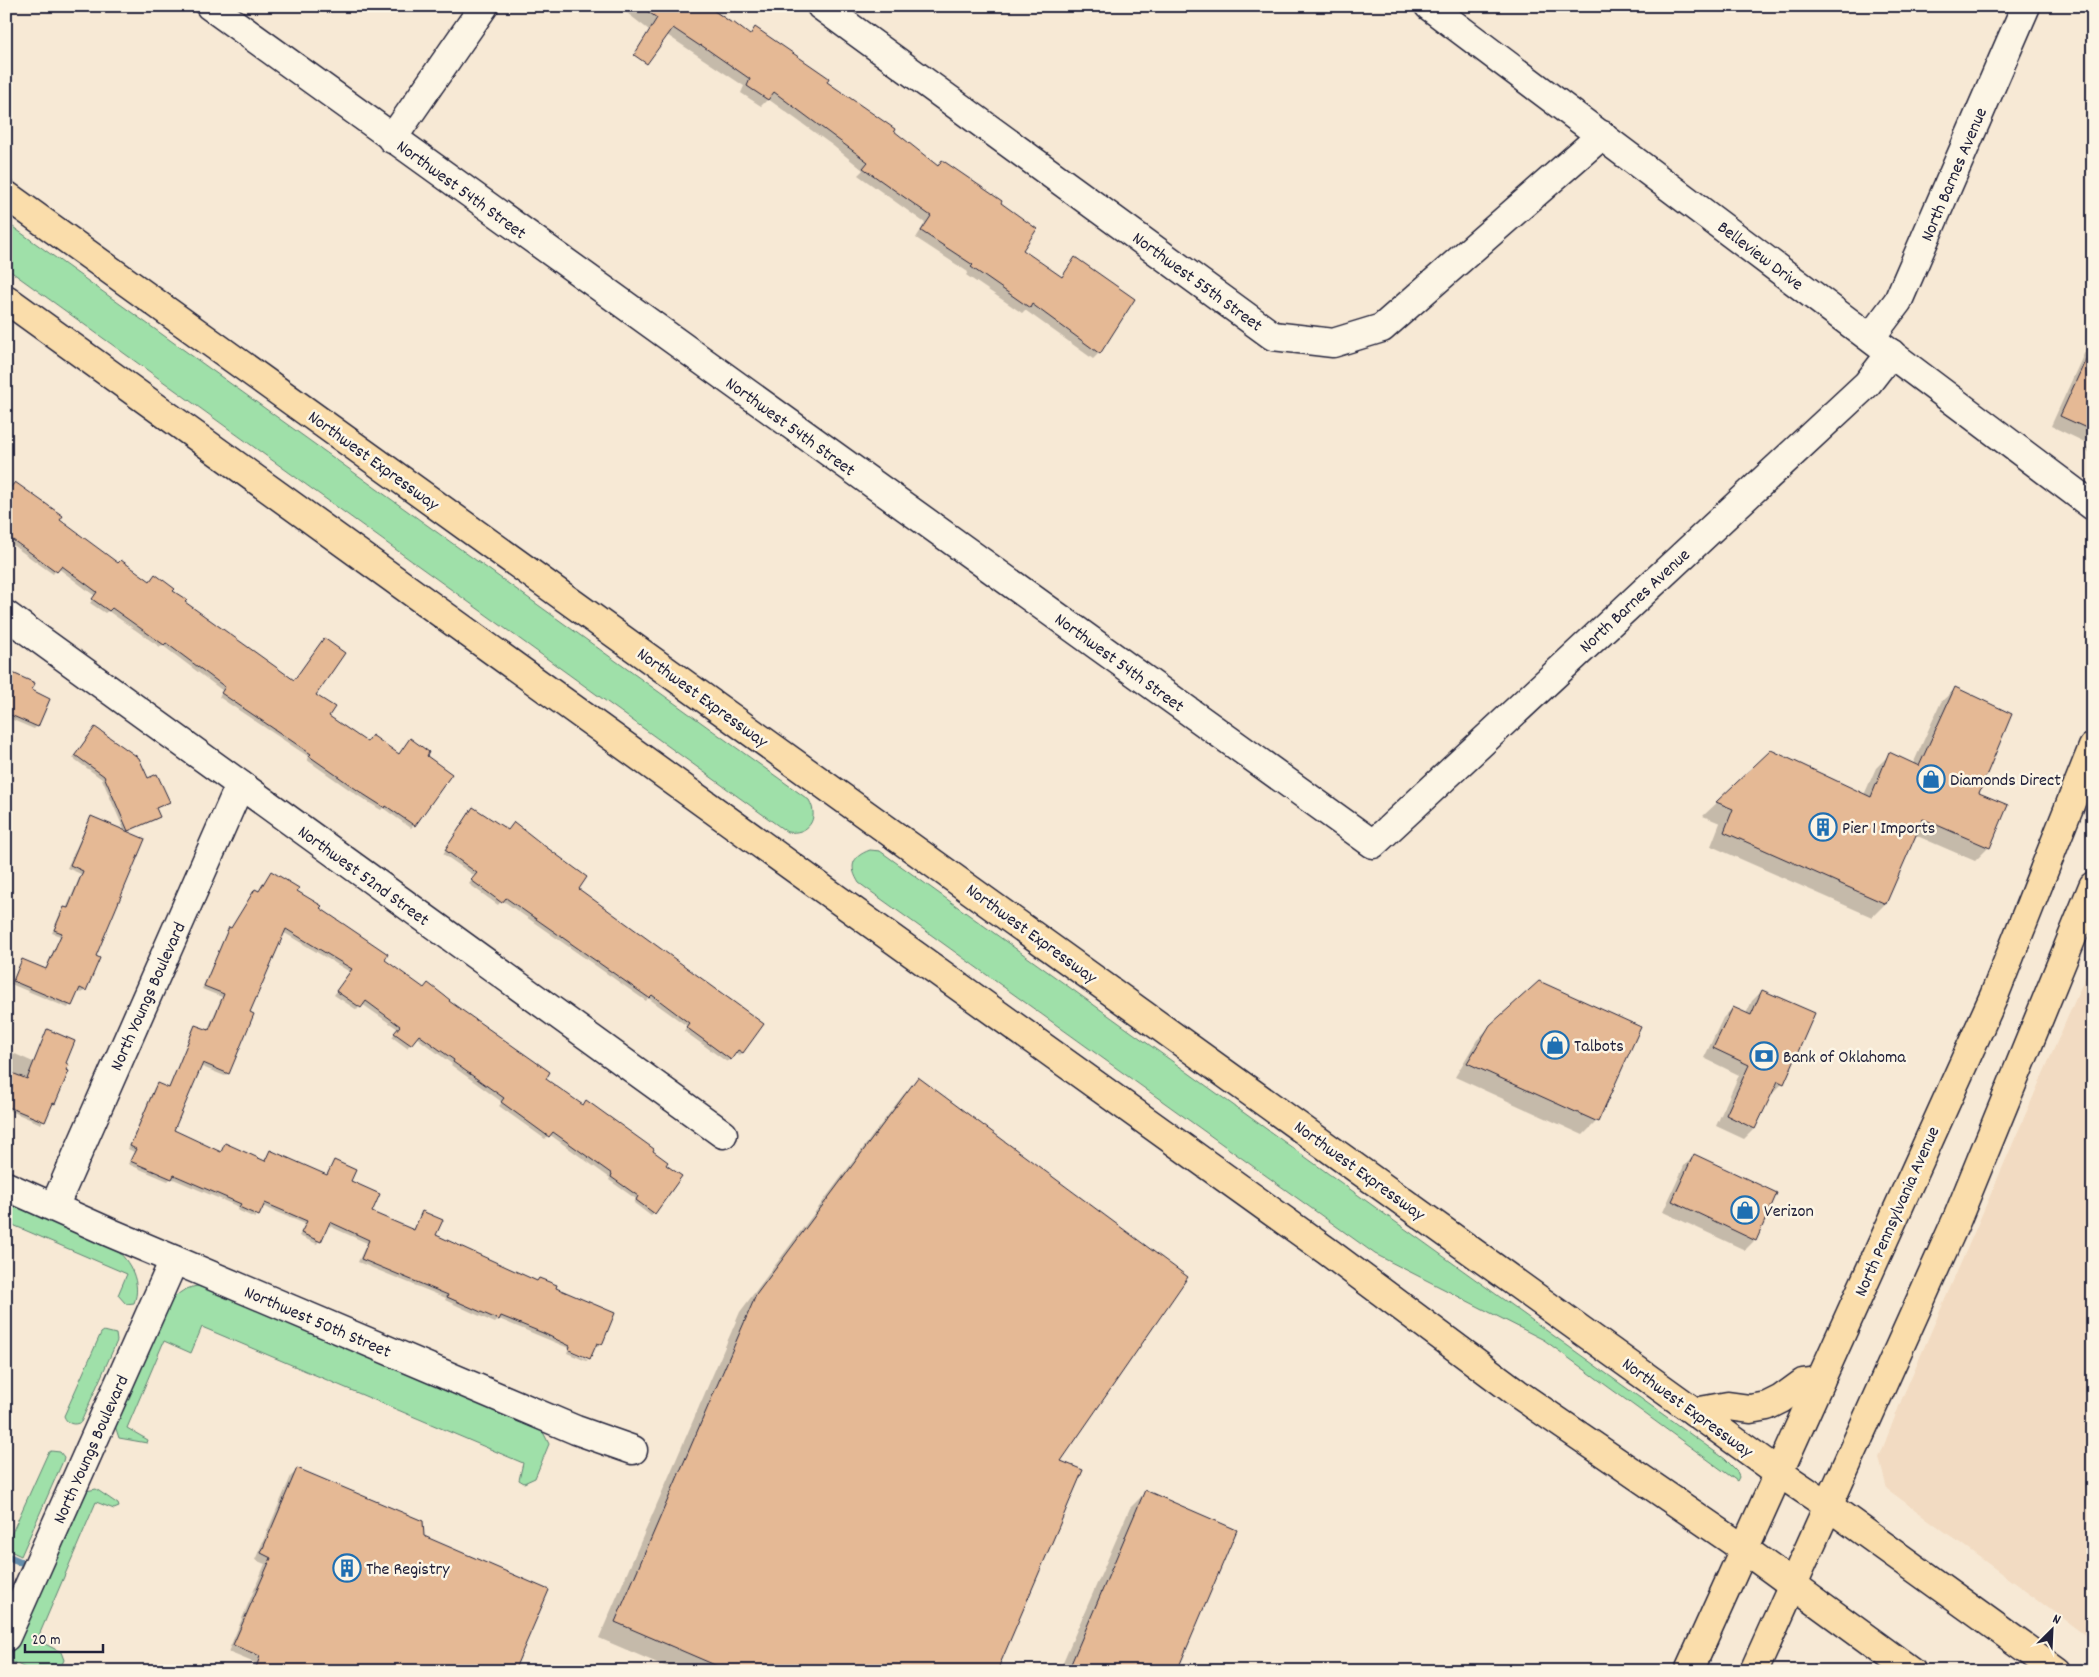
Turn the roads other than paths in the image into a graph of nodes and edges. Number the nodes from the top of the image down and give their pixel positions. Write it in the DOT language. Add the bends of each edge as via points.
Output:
graph roads {
  1 [pos="210,6"];
  2 [pos="484,6"];
  3 [pos="821,6"];
  4 [pos="1429,6"];
  5 [pos="2026,6"];
  6 [pos="1602,135"];
  7 [pos="392,139"];
  8 [pos="6,195"];
  9 [pos="6,299"];
  10 [pos="1881,345"];
  11 [pos="2093,506"];
  12 [pos="6,615"];
  13 [pos="2093,747"];
  14 [pos="240,785"];
  15 [pos="1373,844"];
  16 [pos="2093,886"];
  17 [pos="723,1134"];
  18 [pos="6,1186"];
  19 [pos="54,1207"];
  20 [pos="174,1260"];
  21 [pos="1820,1381"];
  22 [pos="1696,1412"];
  23 [pos="633,1450"];
  24 [pos="1778,1472"];
  25 [pos="1827,1505"];
  26 [pos="1744,1549"];
  27 [pos="1792,1585"];
  28 [pos="6,1637"];
  29 [pos="1689,1671"];
  30 [pos="1754,1671"];
  31 [pos="1911,1671"];
  32 [pos="2057,1671"];
  1 -- 7 [label="street, Northwest 54th Street"];
  2 -- 7 [label="street"];
  3 -- 6 [label="street, Northwest 55th Street" via="1273,336 1333,343 1382,328"];
  4 -- 6 [label="street, Belleview Drive"];
  5 -- 10 [label="street, North Barnes Avenue"];
  6 -- 10 [label="street, Belleview Drive"];
  7 -- 15 [label="street, Northwest 54th Street"];
  8 -- 22 [label="main road, Northwest Expressway"];
  9 -- 26 [label="main road" via="1327,1251 1522,1396"];
  10 -- 11 [label="street, Belleview Drive"];
  10 -- 15 [label="street, North Barnes Avenue" via="1867,384"];
  12 -- 14 [label="street, Northwest 52nd Street"];
  13 -- 21 [label="main road, North Pennsylvania Avenue" via="1994,996"];
  14 -- 17 [label="street, Northwest 52nd Street"];
  14 -- 19 [label="street, North Youngs Boulevard"];
  16 -- 25 [label="main road" via="1957,1220"];
  18 -- 19 [label="street, Northwest 50th Street"];
  19 -- 20 [label="street, Northwest 50th Street"];
  20 -- 23 [label="street, Northwest 50th Street" via="576,1430"];
  20 -- 28 [label="street, North Youngs Boulevard"];
  21 -- 22 [label="main road" via="1803,1383 1767,1406 1750,1409 1728,1406"];
  21 -- 24 [label="main road, North Pennsylvania Avenue"];
  22 -- 24 [label="main road, Northwest Expressway"];
  24 -- 25 [label="main road, Northwest Expressway"];
  24 -- 26 [label="main road, North Pennsylvania Avenue"];
  25 -- 27 [label="main road"];
  25 -- 32 [label="main road, Northwest Expressway"];
  26 -- 27 [label="main road"];
  26 -- 29 [label="main road, North Pennsylvania Avenue"];
  27 -- 30 [label="main road"];
  27 -- 31 [label="main road"];
}
